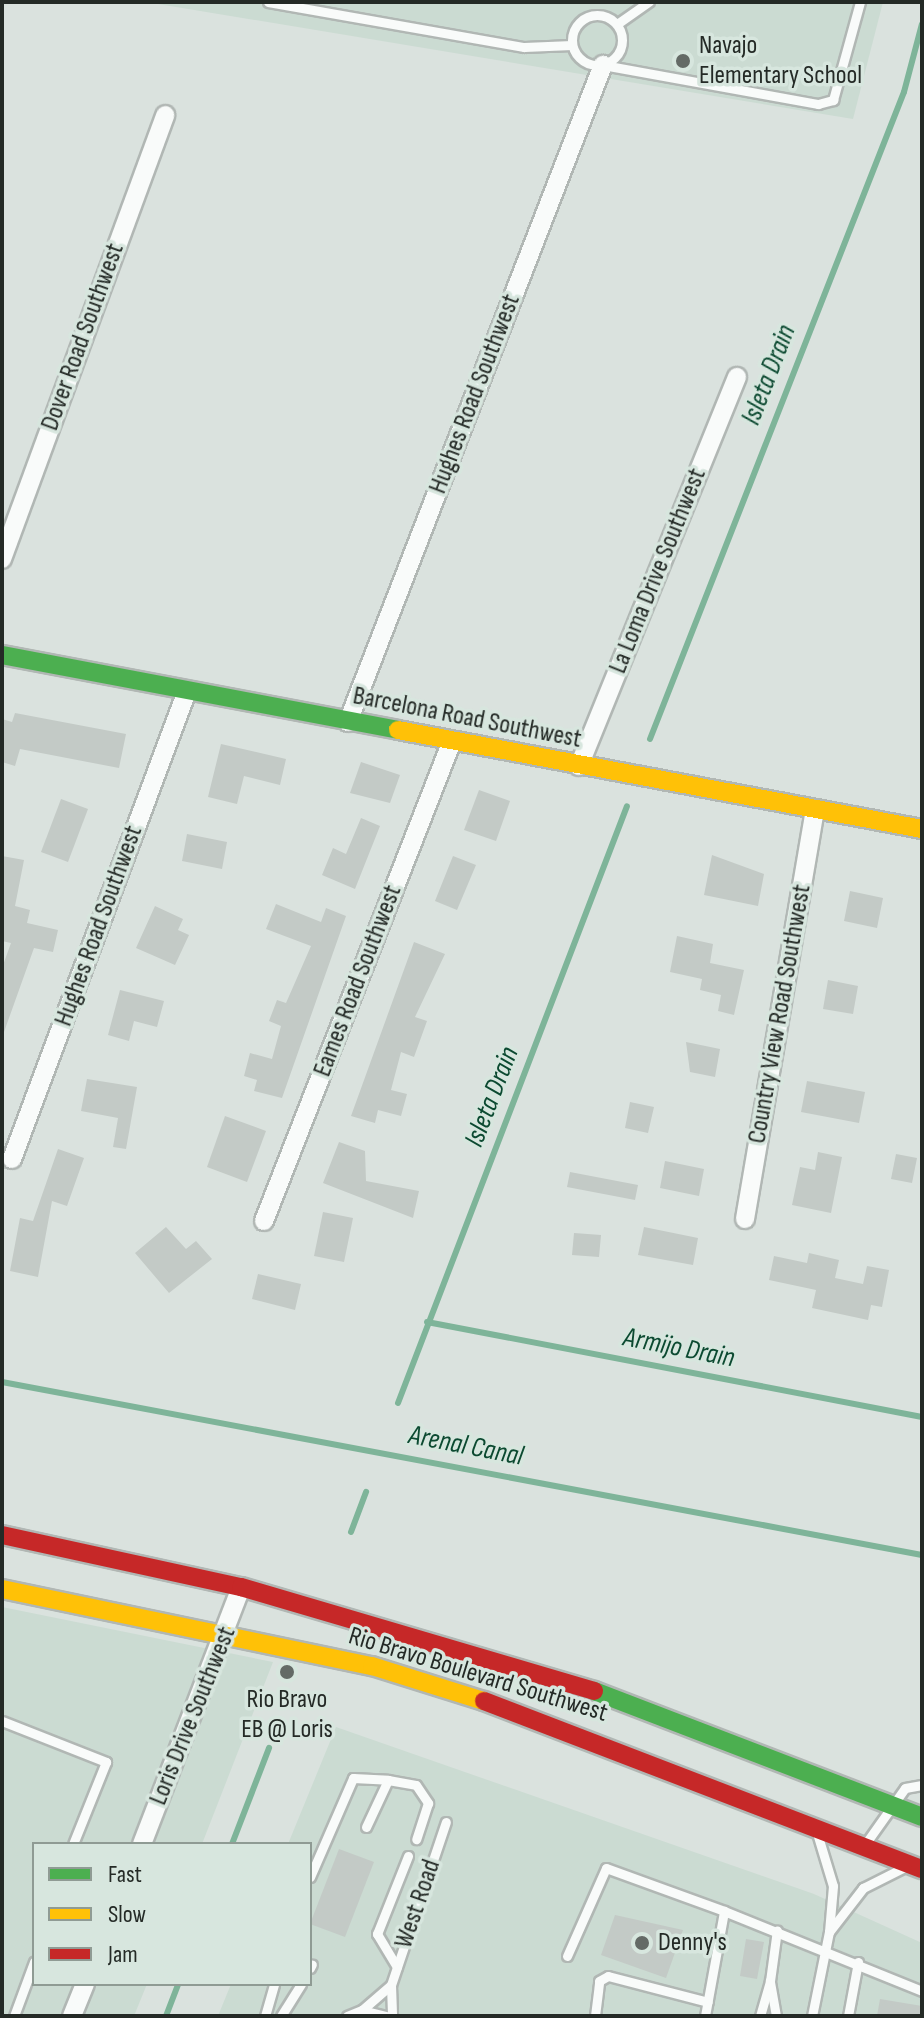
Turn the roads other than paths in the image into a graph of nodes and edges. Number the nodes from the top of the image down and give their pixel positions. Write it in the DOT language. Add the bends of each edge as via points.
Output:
graph roads {
  1 [pos="268,2"];
  2 [pos="649,2"];
  3 [pos="860,2"];
  4 [pos="617,24"];
  5 [pos="572,45"];
  6 [pos="603,65"];
  7 [pos="165,115"];
  8 [pos="737,377"];
  9 [pos="2,559"];
  10 [pos="2,655"];
  11 [pos="186,693"];
  12 [pos="348,722"];
  13 [pos="452,741"];
  14 [pos="579,766"];
  15 [pos="815,810"];
  16 [pos="922,829"];
  17 [pos="12,1159"];
  18 [pos="745,1219"];
  19 [pos="264,1221"];
  20 [pos="2,1535"];
  21 [pos="241,1587"];
  22 [pos="2,1589"];
  23 [pos="229,1632"];
  24 [pos="2,1721"];
  25 [pos="388,1780"];
  26 [pos="922,1785"];
  27 [pos="891,1802"];
  28 [pos="922,1817"];
  29 [pos="446,1822"];
  30 [pos="814,1822"];
  31 [pos="366,1827"];
  32 [pos="416,1839"];
  33 [pos="74,1842"];
  34 [pos="143,1842"];
  35 [pos="866,1843"];
  36 [pos="408,1856"];
  37 [pos="917,1866"];
  38 [pos="312,1872"];
  39 [pos="724,1911"];
  40 [pos="777,1930"];
  41 [pos="829,1932"];
  42 [pos="826,1948"];
  43 [pos="567,1956"];
  44 [pos="858,1962"];
  45 [pos="32,1967"];
  46 [pos="397,1967"];
  47 [pos="770,1981"];
  48 [pos="391,1985"];
  49 [pos="84,1986"];
  50 [pos="273,1986"];
  51 [pos="300,1986"];
  52 [pos="922,1991"];
  53 [pos="708,2002"];
  54 [pos="362,2010"];
  55 [pos="592,2015"];
  56 [pos="14,2016"];
  57 [pos="72,2016"];
  58 [pos="265,2016"];
  59 [pos="281,2016"];
  60 [pos="347,2016"];
  61 [pos="389,2016"];
  62 [pos="705,2016"];
  63 [pos="760,2016"];
  64 [pos="776,2016"];
  65 [pos="812,2016"];
  66 [pos="848,2016"];
  1 -- 5 [label="lane" via="524,47"];
  2 -- 4 [label="lane"];
  3 -- 6 [label="lane" via="833,100 818,104"];
  4 -- 5 [label="lane" via="586,17"];
  4 -- 6 [label="lane" via="621,48"];
  5 -- 6 [label="lane" via="580,59"];
  6 -- 12 [label="street, Hughes Road Southwest"];
  7 -- 9 [label="street, Dover Road Southwest"];
  8 -- 14 [label="street, La Loma Drive Southwest"];
  10 -- 11 [label="main road, Barcelona Road Southwest"];
  11 -- 12 [label="main road, Barcelona Road Southwest"];
  11 -- 17 [label="street, Hughes Road Southwest"];
  12 -- 13 [label="main road, Barcelona Road Southwest"];
  13 -- 14 [label="main road, Barcelona Road Southwest"];
  13 -- 19 [label="street, Eames Road Southwest"];
  14 -- 15 [label="main road, Barcelona Road Southwest"];
  15 -- 16 [label="main road, Barcelona Road Southwest"];
  15 -- 18 [label="street, Country View Road Southwest"];
  20 -- 21 [label="main road, Rio Bravo Boulevard Southwest"];
  21 -- 23 [label="street, Loris Drive Southwest"];
  21 -- 27 [label="main road, Rio Bravo Boulevard Southwest" via="567,1681"];
  22 -- 23 [label="main road, Rio Bravo Boulevard Southwest"];
  23 -- 30 [label="main road, Rio Bravo Boulevard Southwest" via="557,1724"];
  23 -- 34 [label="street, Loris Drive Southwest"];
  24 -- 33 [label="lane" via="106,1762"];
  25 -- 31 [label="lane"];
  25 -- 32 [label="lane" via="416,1785 428,1803"];
  25 -- 38 [label="lane" via="353,1778"];
  26 -- 27 [label="lane" via="905,1788"];
  27 -- 28 [label="main road, Rio Bravo Boulevard Southwest"];
  27 -- 35 [label="lane"];
  29 -- 46 [label="lane, West Road"];
  30 -- 35 [label="main road, Rio Bravo Boulevard Southwest"];
  30 -- 41 [label="lane" via="833,1886"];
  35 -- 37 [label="main road, Rio Bravo Boulevard Southwest"];
  36 -- 46 [label="lane" via="377,1934"];
  37 -- 41 [label="lane" via="863,1888"];
  39 -- 40 [label="lane"];
  39 -- 43 [label="lane" via="606,1868"];
  39 -- 53 [label="lane"];
  40 -- 42 [label="lane"];
  40 -- 47 [label="lane"];
  41 -- 42 [label="lane"];
  42 -- 44 [label="lane"];
  42 -- 65 [label="lane"];
  44 -- 52 [label="lane"];
  44 -- 66 [label="lane"];
  45 -- 56 [label="lane"];
  46 -- 48 [label="lane, West Road"];
  47 -- 63 [label="lane"];
  47 -- 64 [label="lane"];
  48 -- 54 [label="lane"];
  48 -- 61 [label="lane, West Road"];
  49 -- 57 [label="street"];
  50 -- 58 [label="lane"];
  51 -- 59 [label="lane"];
  53 -- 55 [label="lane" via="608,1976 599,1981"];
  53 -- 62 [label="lane"];
  54 -- 60 [label="lane"];
  54 -- 61 [label="lane"];
}
